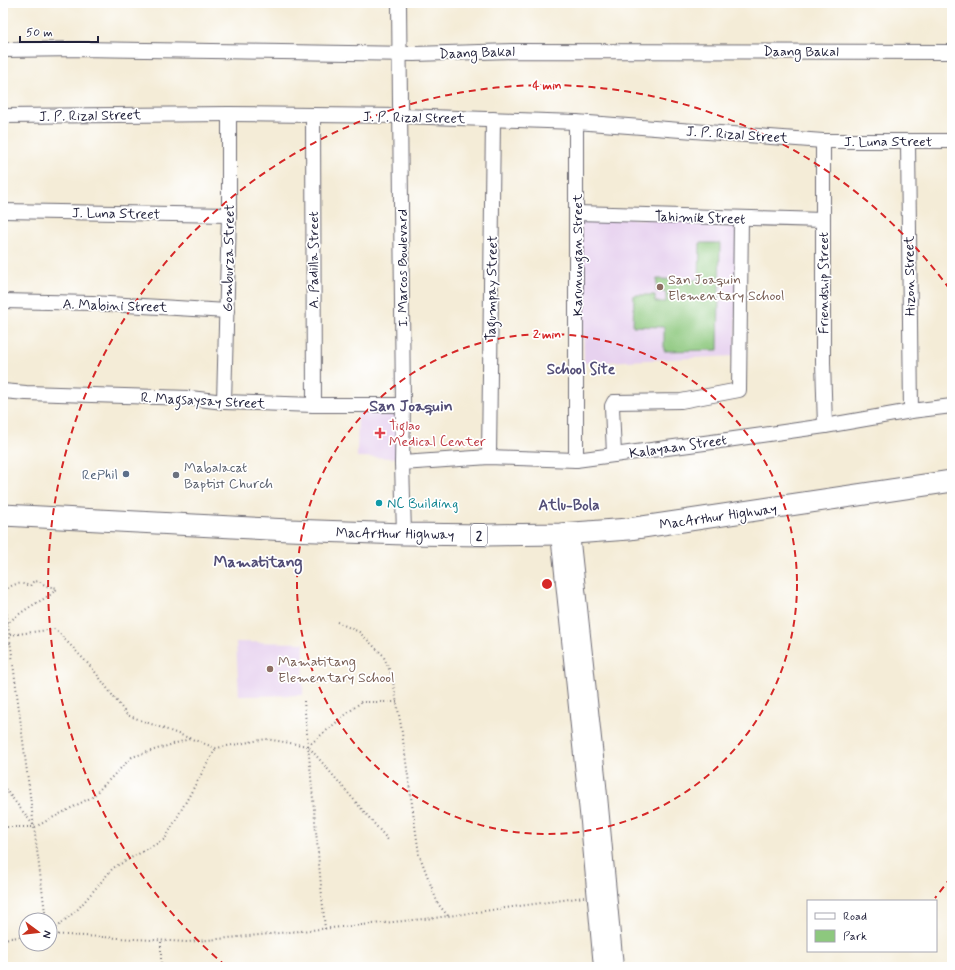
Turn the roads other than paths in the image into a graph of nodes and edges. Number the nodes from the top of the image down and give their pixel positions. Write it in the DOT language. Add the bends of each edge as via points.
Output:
graph roads {
  1 [pos="400,3"];
  2 [pos="3,50"];
  3 [pos="952,52"];
  4 [pos="400,54"];
  5 [pos="229,114"];
  6 [pos="3,116"];
  7 [pos="313,116"];
  8 [pos="401,116"];
  9 [pos="493,119"];
  10 [pos="576,122"];
  11 [pos="823,141"];
  12 [pos="952,141"];
  13 [pos="908,142"];
  14 [pos="3,211"];
  15 [pos="577,213"];
  16 [pos="229,215"];
  17 [pos="741,218"];
  18 [pos="823,220"];
  19 [pos="3,301"];
  20 [pos="227,311"];
  21 [pos="3,391"];
  22 [pos="224,402"];
  23 [pos="314,405"];
  24 [pos="403,405"];
  25 [pos="952,406"];
  26 [pos="911,411"];
  27 [pos="825,426"];
  28 [pos="614,455"];
  29 [pos="490,457"];
  30 [pos="576,460"];
  31 [pos="402,463"];
  32 [pos="952,481"];
  33 [pos="3,515"];
  34 [pos="566,533"];
  35 [pos="404,534"];
  36 [pos="603,967"];
  37 [pos="616,967"];
  1 -- 4 [label="street, I. Marcos Boulevard"];
  2 -- 4 [label="street, Daang Bakal"];
  3 -- 4 [label="street, Daang Bakal" via="513,51"];
  4 -- 8 [label="street, I. Marcos Boulevard"];
  5 -- 6 [label="street, J. P. Rizal Street"];
  5 -- 7 [label="street, J. P. Rizal Street"];
  5 -- 16 [label="street, Gomburza Street"];
  7 -- 8 [label="street, J. P. Rizal Street"];
  7 -- 23 [label="street, A. Padilla Street"];
  8 -- 9 [label="street, J. P. Rizal Street"];
  8 -- 24 [label="street, I. Marcos Boulevard"];
  9 -- 10 [label="street, J. P. Rizal Street"];
  9 -- 29 [label="street, Tagumpay Street"];
  10 -- 11 [label="street, J. P. Rizal Street"];
  10 -- 15 [label="street, Karunungan Street"];
  11 -- 13 [label="street, J. Luna Street"];
  11 -- 18 [label="street, Friendship Street"];
  12 -- 13 [label="street, J. Luna Street"];
  13 -- 26 [label="street, Hizon Street"];
  14 -- 16 [label="street, J. Luna Street"];
  15 -- 17 [label="street, Tahimik Street"];
  15 -- 30 [label="street, Karunungan Street"];
  16 -- 20 [label="street, Gomburza Street"];
  17 -- 18 [label="street, Tahimik Street"];
  17 -- 28 [label="street" via="739,390 681,401 614,402"];
  18 -- 27 [label="street, Friendship Street"];
  19 -- 20 [label="street, A. Mabini Street"];
  20 -- 22 [label="street, Gomburza Street"];
  21 -- 22 [label="street, R. Magsaysay Street" via="190,398"];
  22 -- 23 [label="street, R. Magsaysay Street"];
  23 -- 24 [label="street, R. Magsaysay Street"];
  24 -- 31 [label="street, I. Marcos Boulevard"];
  25 -- 26 [label="street, Kalayaan Street"];
  26 -- 27 [label="street, Kalayaan Street"];
  27 -- 28 [label="street, Kalayaan Street"];
  28 -- 30 [label="street, Kalayaan Street"];
  29 -- 30 [label="street, Kalayaan Street"];
  29 -- 31 [label="street, Kalayaan Street"];
  31 -- 35 [label="street, I. Marcos Boulevard"];
  32 -- 34 [label="highway, MacArthur Highway / 2" via="629,529"];
  33 -- 35 [label="highway, MacArthur Highway / 2"];
  34 -- 35 [label="highway, MacArthur Highway / 2"];
  34 -- 36 [label="main road"];
  34 -- 37 [label="street" via="599,785"];
}
